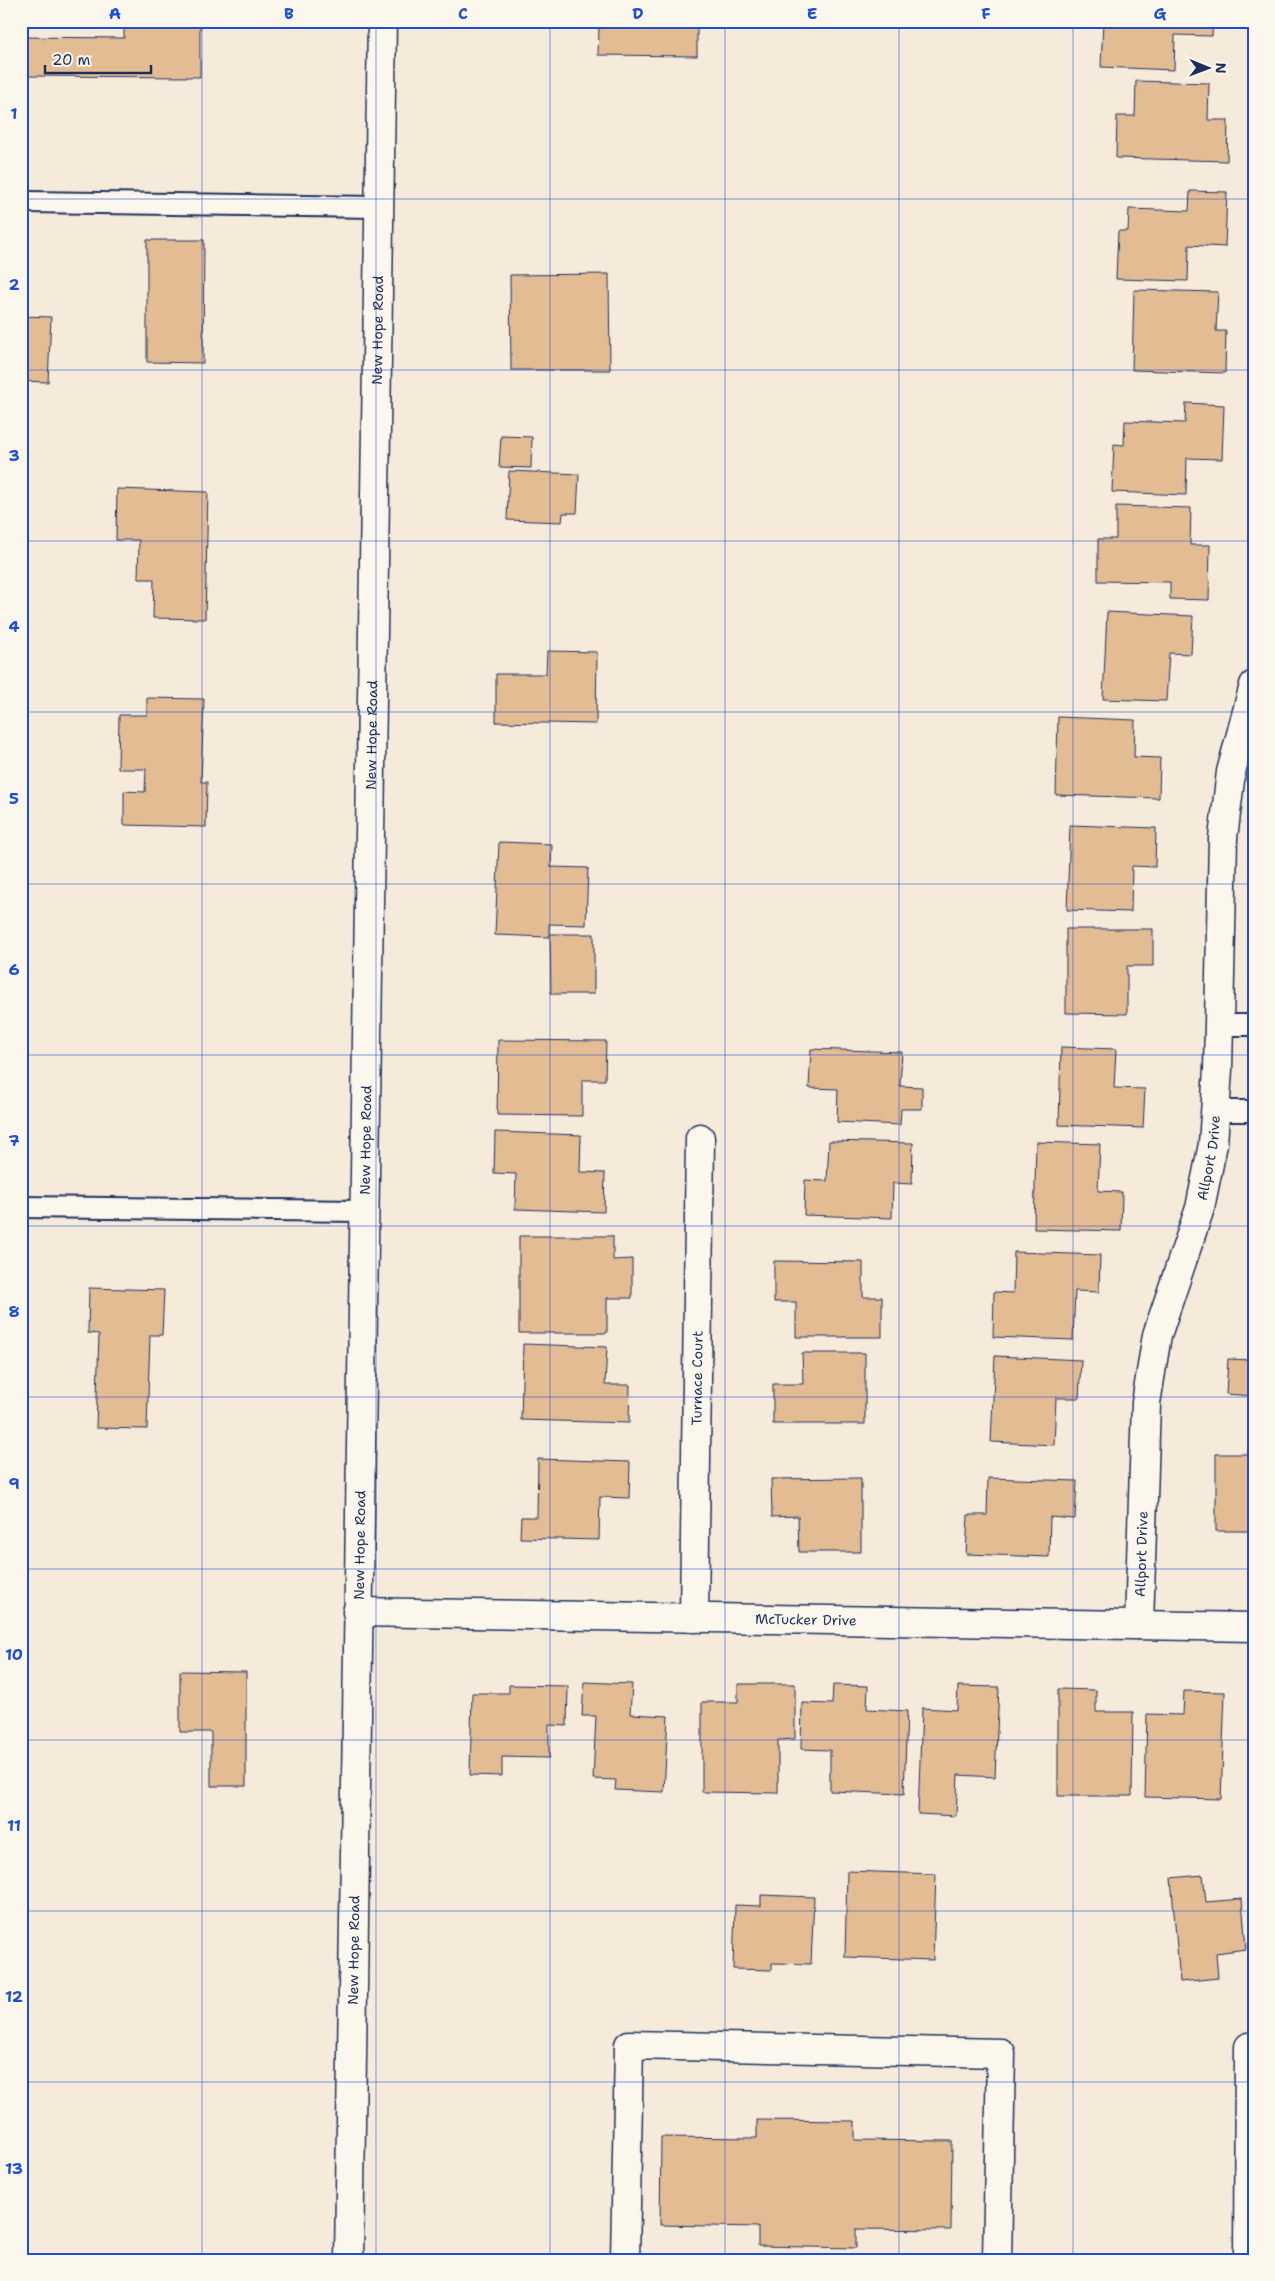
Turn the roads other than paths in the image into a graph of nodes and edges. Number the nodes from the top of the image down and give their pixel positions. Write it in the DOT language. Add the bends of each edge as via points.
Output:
graph roads {
  1 [pos="382,21"];
  2 [pos="28,202"];
  3 [pos="379,207"];
  4 [pos="1254,685"];
  5 [pos="1219,1025"];
  6 [pos="1254,1025"];
  7 [pos="1215,1111"];
  8 [pos="1254,1111"];
  9 [pos="700,1138"];
  10 [pos="21,1207"];
  11 [pos="364,1211"];
  12 [pos="358,1612"];
  13 [pos="694,1618"];
  14 [pos="1139,1626"];
  15 [pos="1254,1628"];
  16 [pos="1252,2047"];
  17 [pos="349,2260"];
  18 [pos="625,2260"];
  19 [pos="997,2260"];
  20 [pos="1248,2260"];
  1 -- 3 [label="street, New Hope Road"];
  2 -- 3 [label="lane"];
  3 -- 11 [label="street, New Hope Road"];
  4 -- 5 [label="street, Allport Drive" via="1231,772 1223,838"];
  5 -- 6 [label="lane"];
  5 -- 7 [label="street, Allport Drive"];
  7 -- 8 [label="lane"];
  7 -- 14 [label="street, Allport Drive" via="1213,1144 1200,1208 1158,1335 1146,1403"];
  9 -- 13 [label="street, Turnace Court"];
  10 -- 11 [label="lane"];
  11 -- 12 [label="street, New Hope Road"];
  12 -- 13 [label="street, McTucker Drive"];
  12 -- 17 [label="street, New Hope Road"];
  13 -- 14 [label="street, McTucker Drive"];
  14 -- 15 [label="street, McTucker Drive"];
  16 -- 20 [label="street"];
  18 -- 19 [label="street" via="629,2045 1001,2053"];
}
